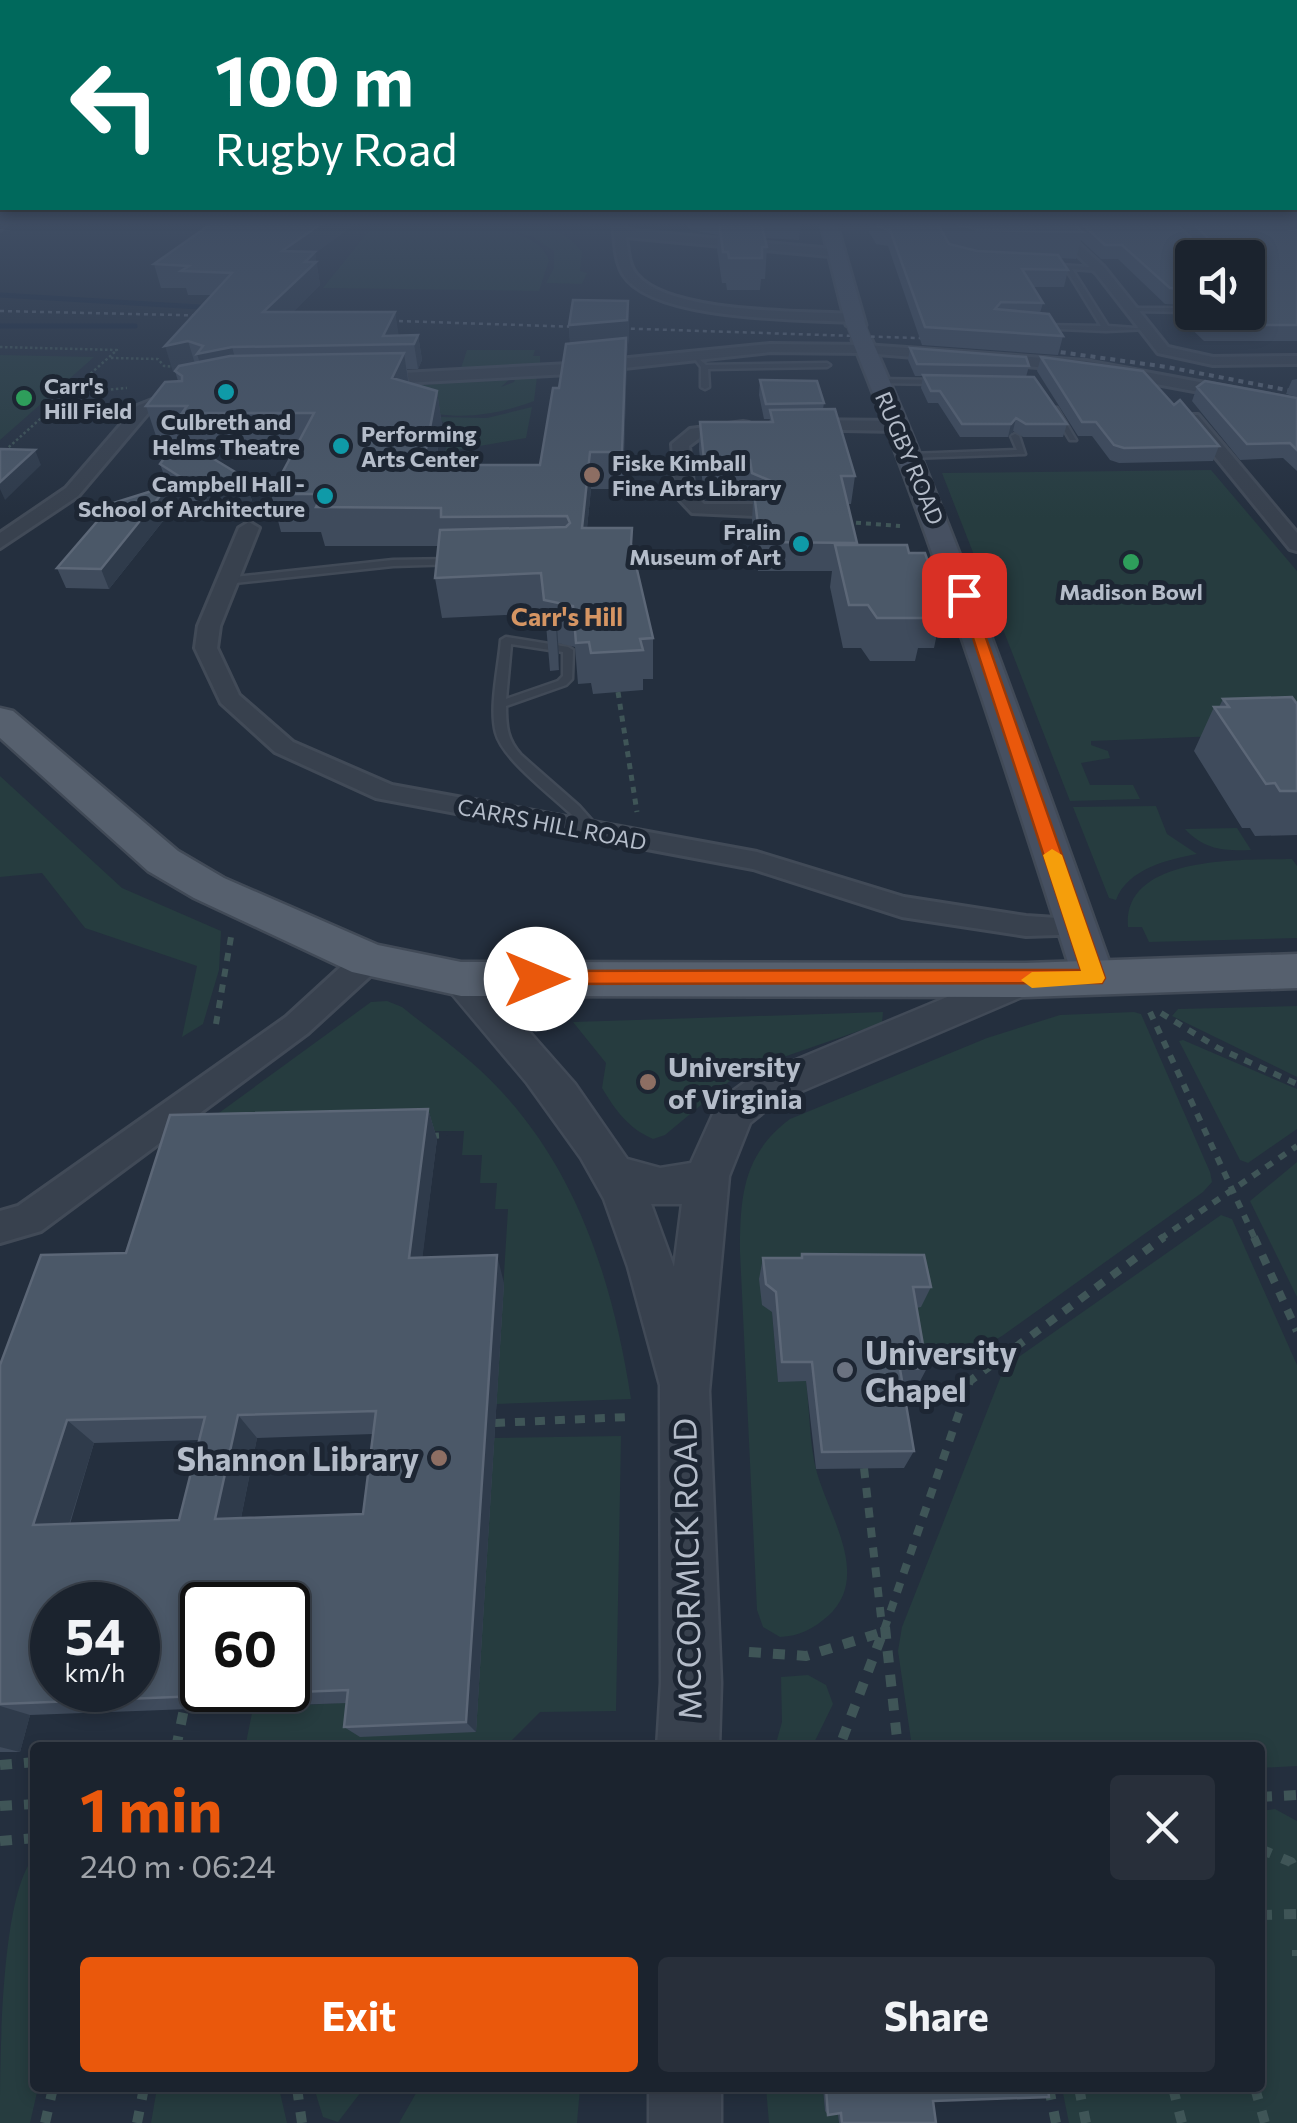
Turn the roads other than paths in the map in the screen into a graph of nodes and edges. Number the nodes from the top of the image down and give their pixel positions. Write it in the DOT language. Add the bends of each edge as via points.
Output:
graph roads {
  1 [pos="789,320"];
  2 [pos="856,320"];
  3 [pos="1101,320"];
  4 [pos="1139,320"];
  5 [pos="1033,327"];
  6 [pos="1106,328"];
  7 [pos="1147,331"];
  8 [pos="859,333"];
  9 [pos="690,354"];
  10 [pos="1297,360"];
  11 [pos="827,365"];
  12 [pos="704,367"];
  13 [pos="1167,379"];
  14 [pos="343,380"];
  15 [pos="878,382"];
  16 [pos="946,382"];
  17 [pos="705,387"];
  18 [pos="202,388"];
  19 [pos="1045,398"];
  20 [pos="1297,405"];
  21 [pos="163,412"];
  22 [pos="139,413"];
  23 [pos="897,426"];
  24 [pos="1014,436"];
  25 [pos="1073,438"];
  26 [pos="910,456"];
  27 [pos="756,510"];
  28 [pos="249,528"];
  29 [pos="0,542"];
  30 [pos="1297,545"];
  31 [pos="470,562"];
  32 [pos="225,581"];
  33 [pos="503,704"];
  34 [pos="0,719"];
  35 [pos="596,832"];
  36 [pos="1077,927"];
  37 [pos="368,960"];
  38 [pos="1297,971"];
  39 [pos="461,978"];
  40 [pos="1094,978"];
  41 [pos="1025,980"];
  42 [pos="612,1172"];
  43 [pos="707,1176"];
  44 [pos="0,1227"];
  45 [pos="684,1391"];
  46 [pos="688,1742"];
  47 [pos="685,2092"];
  48 [pos="685,2123"];
  1 -- 8 [label="street"];
  2 -- 8 [label="main road, RUGBY ROAD"];
  3 -- 6 [label="lane"];
  4 -- 7 [label="street"];
  5 -- 6 [label="lane"];
  6 -- 7 [label="lane"];
  7 -- 10 [label="street" via="1164,350 1198,360"];
  8 -- 9 [label="street"];
  8 -- 13 [label="street" via="1026,363"];
  8 -- 15 [label="main road, RUGBY ROAD"];
  9 -- 12 [label="lane"];
  9 -- 14 [label="street" via="569,369"];
  11 -- 12 [label="lane"];
  12 -- 17 [label="lane"];
  13 -- 20 [label="street"];
  13 -- 30 [label="street"];
  15 -- 16 [label="lane"];
  15 -- 23 [label="main road, RUGBY ROAD"];
  18 -- 22 [label="street"];
  19 -- 25 [label="lane"];
  21 -- 22 [label="lane"];
  22 -- 29 [label="street" via="72,492"];
  23 -- 26 [label="main road, RUGBY ROAD"];
  23 -- 27 [label="street" via="766,426 696,433 680,444 686,496 699,509"];
  24 -- 26 [label="lane" via="1022,452"];
  26 -- 36 [label="main road, RUGBY ROAD"];
  28 -- 32 [label="street, CARRS HILL ROAD"];
  31 -- 32 [label="lane"];
  32 -- 35 [label="street, CARRS HILL ROAD" via="206,648 229,698 284,747 385,792"];
  33 -- 33 [label="lane" via="506,640 568,650 562,683"];
  33 -- 35 [label="lane" via="502,735 514,753 583,812"];
  34 -- 37 [label="main road" via="162,861"];
  35 -- 36 [label="street, CARRS HILL ROAD" via="757,861 902,908"];
  36 -- 40 [label="main road, RUGBY ROAD"];
  37 -- 39 [label="main road"];
  37 -- 44 [label="street" via="297,1024 28,1220"];
  38 -- 40 [label="main road"];
  39 -- 41 [label="main road"];
  39 -- 42 [label="street, MCCORMICK ROAD" via="550,1083"];
  40 -- 41 [label="main road"];
  41 -- 43 [label="street, MCCORMICK ROAD" via="762,1091 734,1112"];
  42 -- 43 [label="street" via="645,1188 690,1185"];
  42 -- 45 [label="street, MCCORMICK ROAD" via="639,1230"];
  43 -- 45 [label="street, MCCORMICK ROAD"];
  45 -- 46 [label="street, MCCORMICK ROAD"];
  47 -- 48 [label="street"];
}
